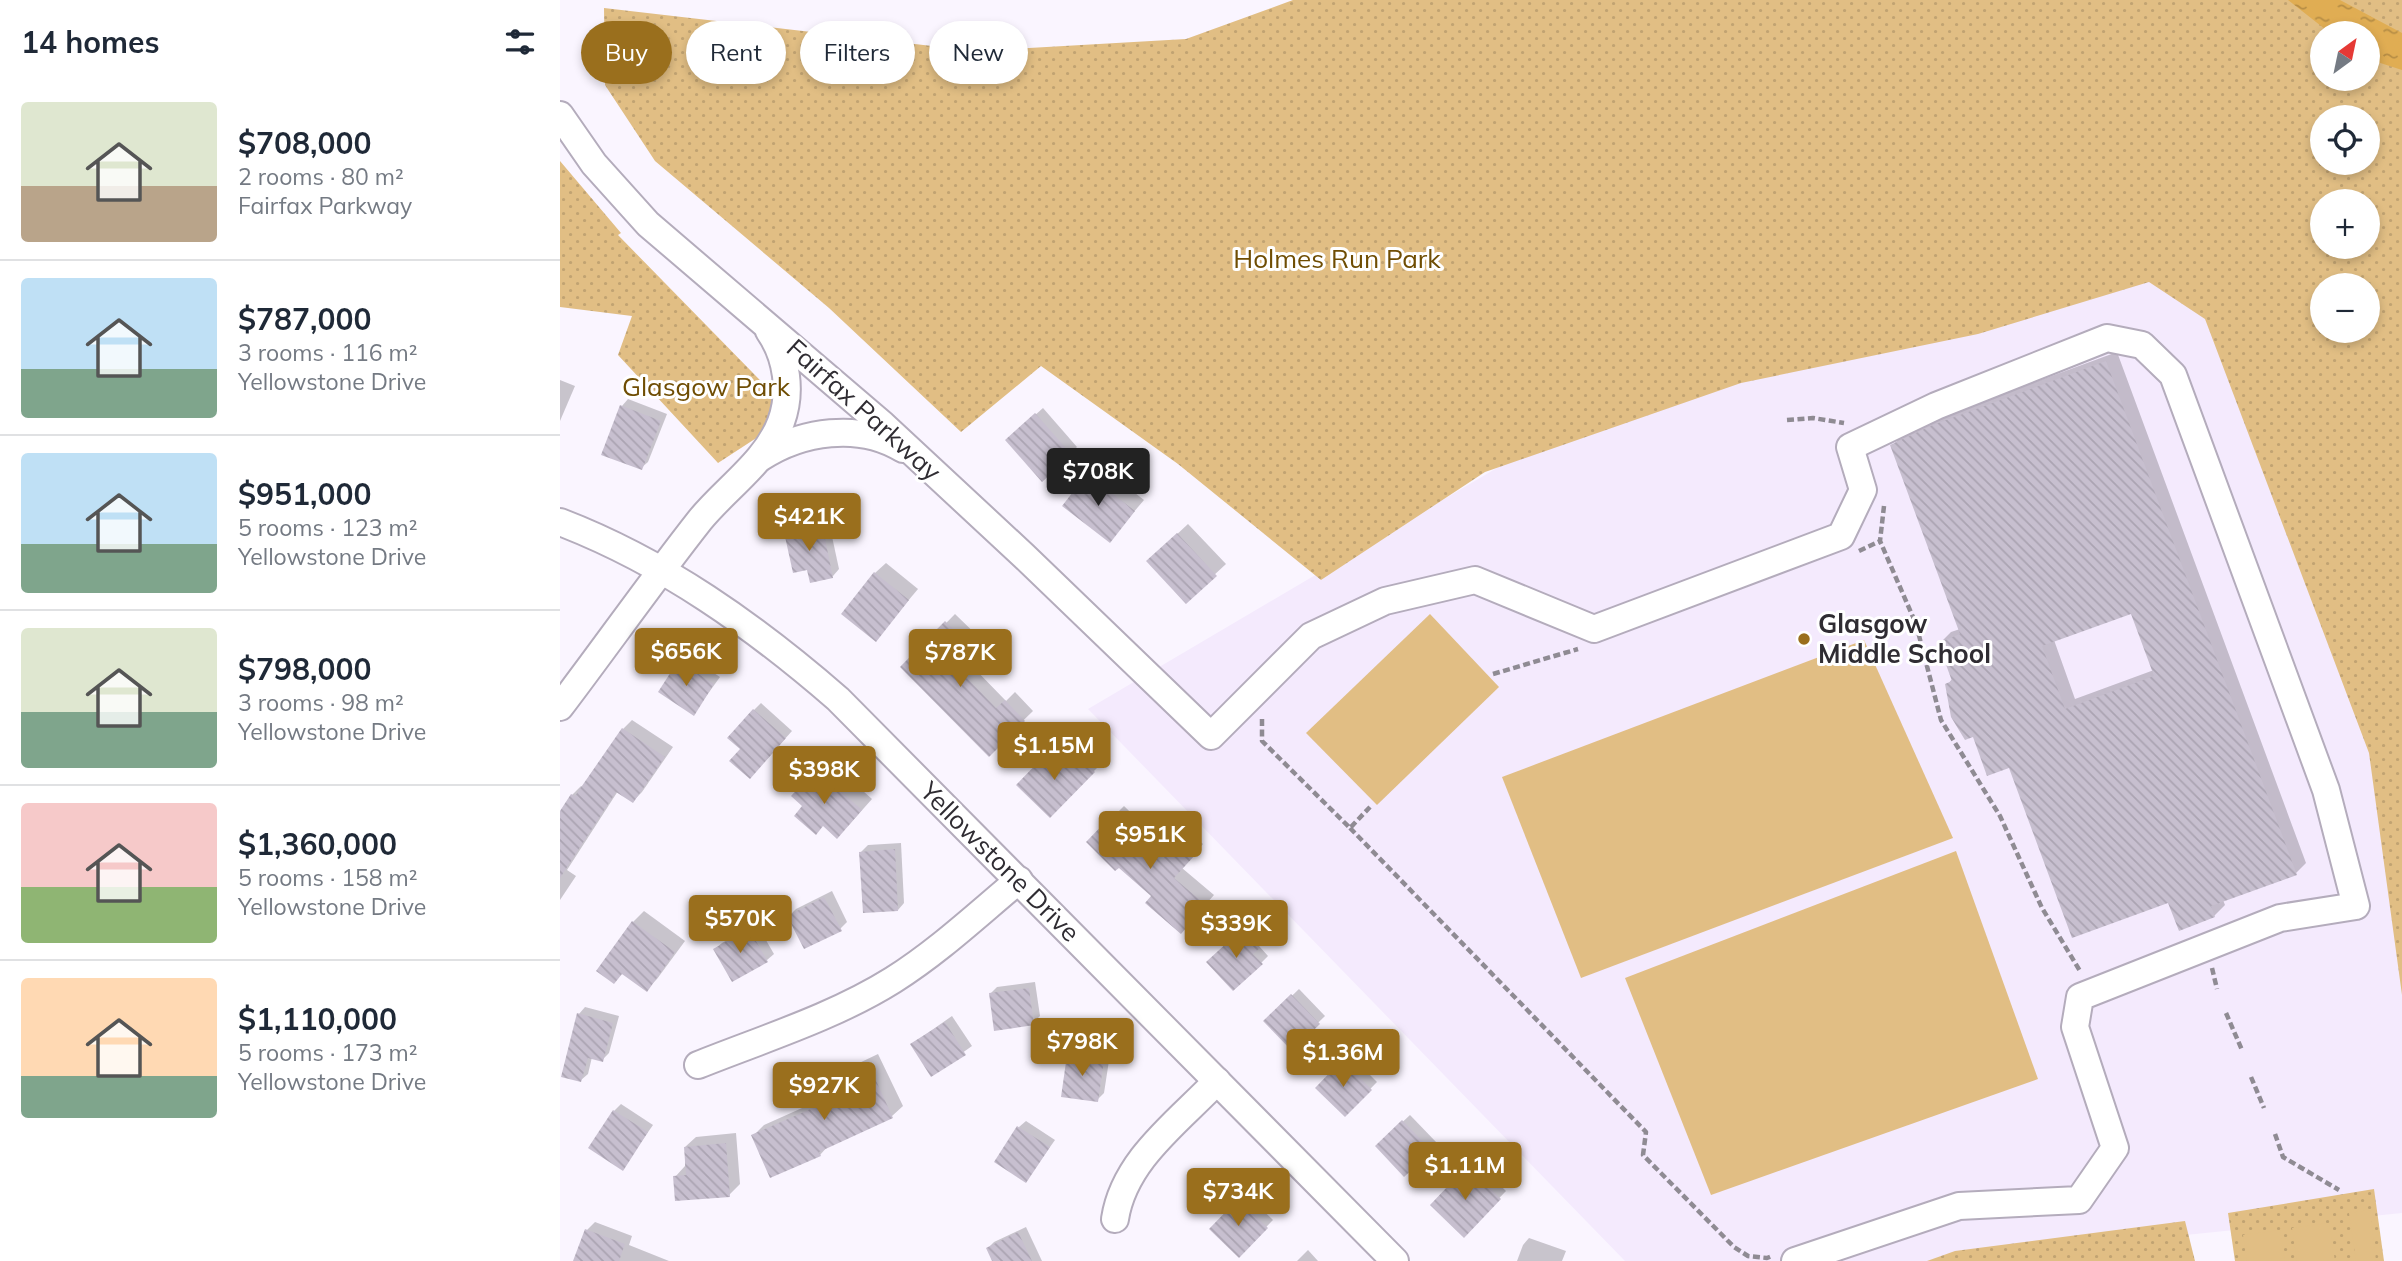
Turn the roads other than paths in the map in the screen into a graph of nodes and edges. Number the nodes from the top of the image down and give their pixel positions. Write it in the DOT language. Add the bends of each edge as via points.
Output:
graph roads {
  1 [pos="560,115"];
  2 [pos="758,316"];
  3 [pos="753,463"];
  4 [pos="926,464"];
  5 [pos="560,522"];
  6 [pos="662,570"];
  7 [pos="560,707"];
  8 [pos="1018,880"];
  9 [pos="698,1065"];
  10 [pos="1217,1081"];
  11 [pos="1115,1219"];
  12 [pos="1788,1257"];
  13 [pos="1395,1261"];
  1 -- 2 [label="street, Fairfax Parkway" via="594,164 648,224"];
  2 -- 3 [label="street" via="781,353 786,400 781,423"];
  2 -- 4 [label="street, Fairfax Parkway"];
  3 -- 4 [label="street" via="776,448 829,433 885,441"];
  3 -- 6 [label="street"];
  4 -- 12 [label="street, Fairfax Parkway" via="1211,736 1311,636 1385,601 1475,580 1594,629 1841,537 1863,490 1850,447 2107,338 2143,345 2173,375 2326,790 2356,906 2280,918 2080,997 2075,1027 2115,1148 2080,1200 1959,1206"];
  5 -- 6 [label="street, Yellowstone Drive"];
  6 -- 7 [label="street"];
  6 -- 8 [label="street, Yellowstone Drive" via="728,611 829,691"];
  8 -- 9 [label="street" via="927,957 891,981 831,1012"];
  8 -- 10 [label="street, Yellowstone Drive"];
  10 -- 11 [label="street" via="1137,1162 1124,1184"];
  10 -- 13 [label="street, Yellowstone Drive"];
}
